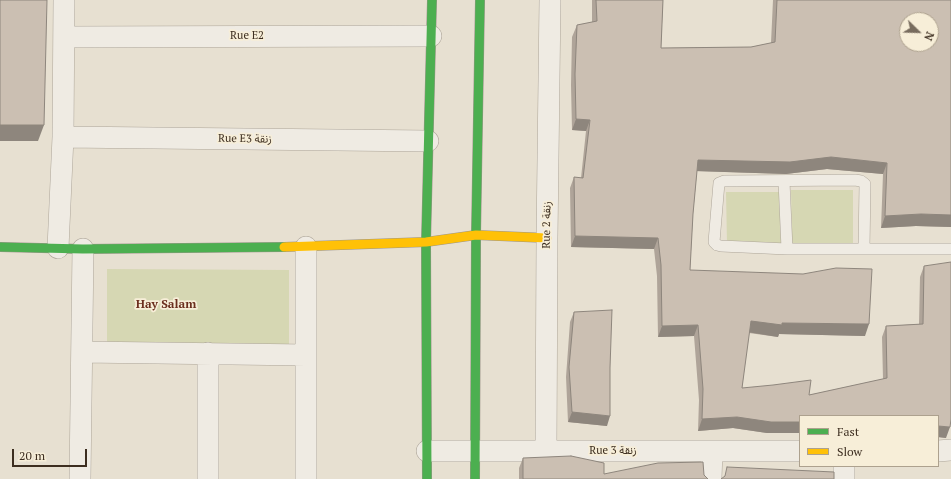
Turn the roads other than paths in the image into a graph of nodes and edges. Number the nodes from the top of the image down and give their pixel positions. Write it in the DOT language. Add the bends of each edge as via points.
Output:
graph roads {
  1 [pos="64,0"];
  2 [pos="432,0"];
  3 [pos="480,0"];
  4 [pos="550,0"];
  5 [pos="431,36"];
  6 [pos="64,37"];
  7 [pos="63,137"];
  8 [pos="428,141"];
  9 [pos="784,181"];
  10 [pos="476,235"];
  11 [pos="547,238"];
  12 [pos="426,242"];
  13 [pos="0,247"];
  14 [pos="306,247"];
  15 [pos="58,248"];
  16 [pos="83,249"];
  17 [pos="787,249"];
  18 [pos="864,249"];
  19 [pos="951,249"];
  20 [pos="82,352"];
  21 [pos="208,353"];
  22 [pos="306,354"];
  23 [pos="939,450"];
  24 [pos="951,450"];
  25 [pos="475,451"];
  26 [pos="546,451"];
  27 [pos="712,451"];
  28 [pos="799,451"];
  29 [pos="427,452"];
  30 [pos="844,467"];
  31 [pos="80,479"];
  32 [pos="208,479"];
  33 [pos="306,479"];
  34 [pos="426,479"];
  35 [pos="475,479"];
  36 [pos="711,479"];
  37 [pos="844,479"];
  1 -- 6 [label="street"];
  2 -- 5 [label="main road"];
  3 -- 10 [label="main road"];
  4 -- 11 [label="street, Rue 2 زنقة"];
  5 -- 6 [label="street, Rue E2"];
  5 -- 8 [label="main road"];
  6 -- 7 [label="street"];
  7 -- 8 [label="street, Rue E3 زنقة"];
  7 -- 15 [label="street"];
  8 -- 12 [label="main road"];
  9 -- 17 [label="lane"];
  9 -- 17 [label="lane" via="719,183 714,242 721,246"];
  9 -- 18 [label="lane" via="855,180 864,184"];
  10 -- 11 [label="main road"];
  10 -- 12 [label="main road"];
  10 -- 25 [label="main road"];
  11 -- 26 [label="street, Rue 2 زنقة"];
  12 -- 14 [label="main road"];
  12 -- 29 [label="main road"];
  13 -- 15 [label="main road"];
  14 -- 16 [label="main road"];
  14 -- 22 [label="street"];
  15 -- 16 [label="main road"];
  16 -- 20 [label="street"];
  17 -- 18 [label="lane"];
  18 -- 19 [label="lane"];
  20 -- 21 [label="street"];
  20 -- 31 [label="street"];
  21 -- 22 [label="street"];
  21 -- 32 [label="street"];
  22 -- 33 [label="street"];
  23 -- 24 [label="street"];
  25 -- 26 [label="street, Rue 3 زنقة"];
  25 -- 29 [label="street, Rue 3 زنقة"];
  25 -- 35 [label="main road"];
  26 -- 27 [label="street, Rue 3 زنقة"];
  27 -- 28 [label="street, Rue 3 زنقة"];
  27 -- 36 [label="street"];
  29 -- 34 [label="main road"];
  30 -- 37 [label="street"];
}
